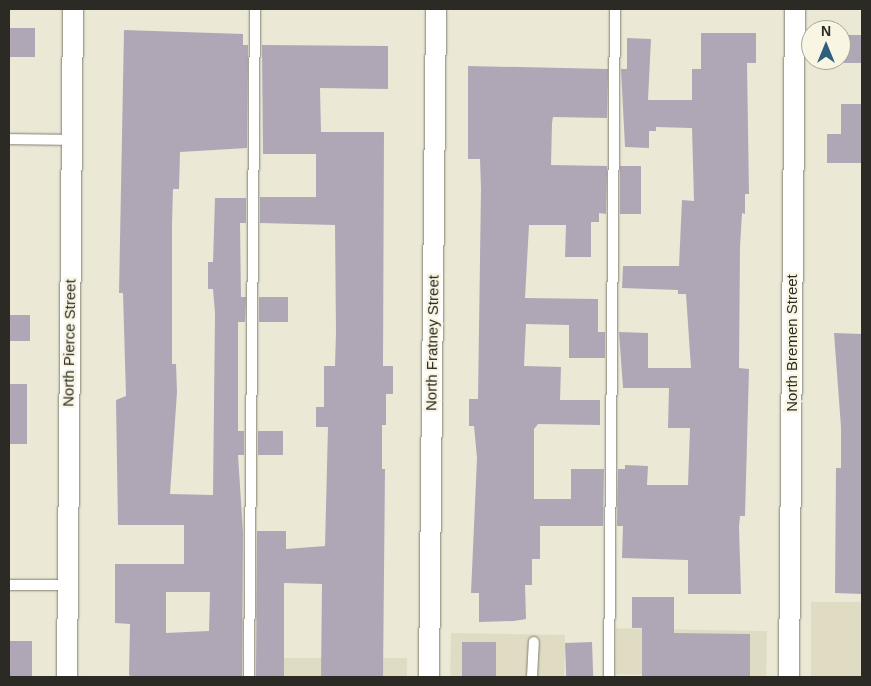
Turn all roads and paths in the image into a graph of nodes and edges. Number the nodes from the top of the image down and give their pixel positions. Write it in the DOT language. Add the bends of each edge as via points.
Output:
graph roads {
  1 [pos="73,9"];
  2 [pos="255,9"];
  3 [pos="436,9"];
  4 [pos="615,9"];
  5 [pos="795,9"];
  6 [pos="9,139"];
  7 [pos="72,140"];
  8 [pos="9,585"];
  9 [pos="67,585"];
  10 [pos="534,642"];
  11 [pos="67,677"];
  12 [pos="249,677"];
  13 [pos="429,677"];
  14 [pos="532,677"];
  15 [pos="609,677"];
  16 [pos="789,677"];
  1 -- 7 [label="street, North Pierce Street"];
  2 -- 12 [label="lane"];
  3 -- 13 [label="street, North Fratney Street"];
  4 -- 15 [label="lane"];
  5 -- 16 [label="street, North Bremen Street"];
  6 -- 7 [label="lane"];
  7 -- 9 [label="street, North Pierce Street"];
  8 -- 9 [label="lane"];
  9 -- 11 [label="street, North Pierce Street"];
  10 -- 14 [label="lane"];
}
